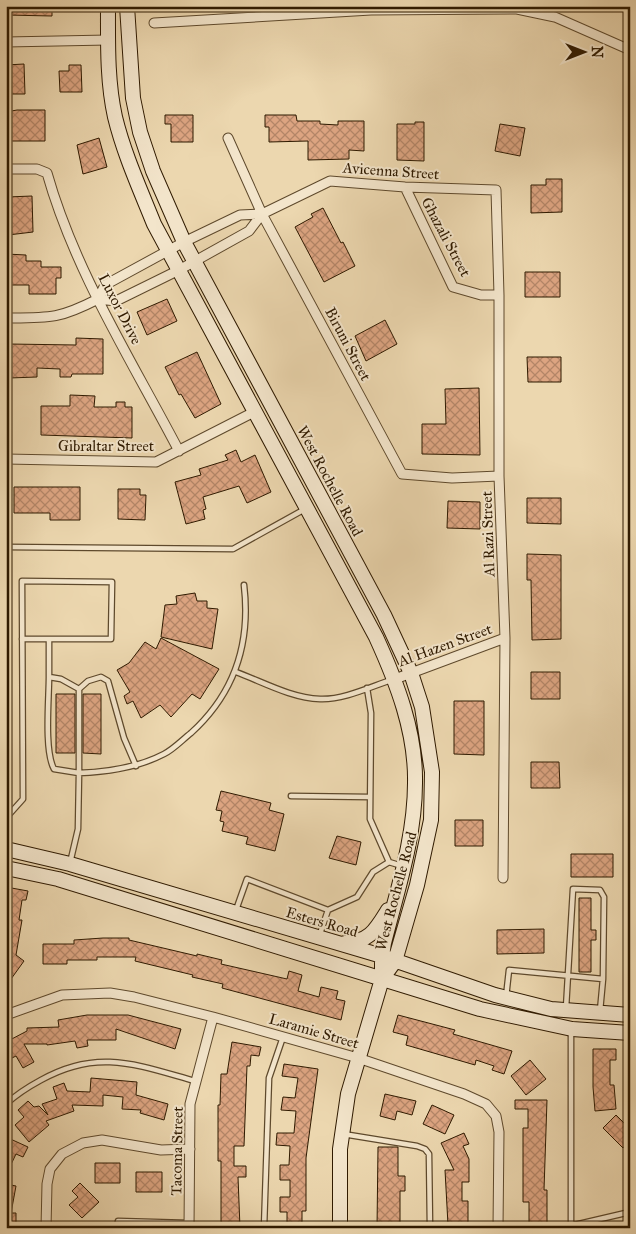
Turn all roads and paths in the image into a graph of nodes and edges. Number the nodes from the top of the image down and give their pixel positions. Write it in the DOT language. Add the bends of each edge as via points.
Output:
graph roads {
  1 [pos="108,6"];
  2 [pos="127,6"];
  3 [pos="154,23"];
  4 [pos="108,40"];
  5 [pos="6,42"];
  6 [pos="630,50"];
  7 [pos="228,138"];
  8 [pos="6,169"];
  9 [pos="405,187"];
  10 [pos="496,190"];
  11 [pos="262,214"];
  12 [pos="184,242"];
  13 [pos="169,251"];
  14 [pos="194,261"];
  15 [pos="179,270"];
  16 [pos="500,295"];
  17 [pos="98,299"];
  18 [pos="6,318"];
  19 [pos="254,412"];
  20 [pos="180,452"];
  21 [pos="6,459"];
  22 [pos="500,476"];
  23 [pos="307,508"];
  24 [pos="6,547"];
  25 [pos="244,584"];
  26 [pos="505,638"];
  27 [pos="22,639"];
  28 [pos="49,639"];
  29 [pos="236,672"];
  30 [pos="411,673"];
  31 [pos="49,677"];
  32 [pos="395,679"];
  33 [pos="367,688"];
  34 [pos="78,689"];
  35 [pos="136,766"];
  36 [pos="78,773"];
  37 [pos="291,796"];
  38 [pos="370,797"];
  39 [pos="6,818"];
  40 [pos="6,849"];
  41 [pos="389,862"];
  42 [pos="70,864"];
  43 [pos="404,866"];
  44 [pos="6,868"];
  45 [pos="503,878"];
  46 [pos="399,884"];
  47 [pos="328,910"];
  48 [pos="235,914"];
  49 [pos="229,932"];
  50 [pos="319,938"];
  51 [pos="338,944"];
  52 [pos="388,958"];
  53 [pos="568,976"];
  54 [pos="382,979"];
  55 [pos="602,979"];
  56 [pos="506,998"];
  57 [pos="566,1010"];
  58 [pos="600,1014"];
  59 [pos="630,1014"];
  60 [pos="6,1015"];
  61 [pos="213,1017"];
  62 [pos="572,1029"];
  63 [pos="630,1033"];
  64 [pos="283,1037"];
  65 [pos="358,1058"];
  66 [pos="195,1082"];
  67 [pos="6,1104"];
  68 [pos="342,1134"];
  69 [pos="190,1149"];
  70 [pos="630,1212"];
  71 [pos="189,1225"];
  72 [pos="570,1227"];
  73 [pos="46,1228"];
  74 [pos="117,1228"];
  75 [pos="264,1228"];
  76 [pos="340,1228"];
  77 [pos="430,1228"];
  78 [pos="498,1228"];
  1 -- 4 [label="street, West Rochelle Road"];
  2 -- 12 [label="street, West Rochelle Road" via="130,76 140,132"];
  3 -- 6 [label="street" via="400,9 517,9 554,17"];
  4 -- 5 [label="street"];
  4 -- 13 [label="street, West Rochelle Road" via="115,116 131,168"];
  7 -- 11 [label="street, Biruni Street"];
  8 -- 17 [label="street, Luxor Drive" via="37,169 47,173 66,230"];
  9 -- 10 [label="street, Avicenna Street"];
  9 -- 11 [label="street, Avicenna Street" via="330,181"];
  9 -- 16 [label="street, Ghazali Street" via="453,287 481,295"];
  10 -- 16 [label="street, Al Razi Street"];
  11 -- 12 [label="street, Avicenna Street" via="240,215"];
  11 -- 14 [label="street, Avicenna Street" via="249,231"];
  11 -- 22 [label="street, Biruni Street" via="402,474 452,478"];
  12 -- 13 [label="street, Avicenna Street"];
  12 -- 14 [label="street, West Rochelle Road"];
  13 -- 15 [label="street, West Rochelle Road"];
  13 -- 17 [label="street, Avicenna Street" via="105,285"];
  14 -- 15 [label="street, Avicenna Street"];
  14 -- 30 [label="street, West Rochelle Road" via="384,615"];
  15 -- 17 [label="street, Avicenna Street" via="116,301"];
  15 -- 19 [label="street, West Rochelle Road"];
  16 -- 22 [label="street, Al Razi Street"];
  17 -- 18 [label="street" via="69,314 50,318"];
  17 -- 20 [label="street, Luxor Drive"];
  19 -- 20 [label="street, Gibraltar Street"];
  19 -- 23 [label="street, West Rochelle Road"];
  20 -- 21 [label="street, Gibraltar Street" via="156,462"];
  22 -- 26 [label="street, Al Razi Street"];
  23 -- 24 [label="lane" via="234,549"];
  23 -- 32 [label="street, West Rochelle Road"];
  25 -- 29 [label="lane" via="246,620"];
  26 -- 30 [label="street, Al Hazen Street"];
  26 -- 45 [label="street, Al Razi Street"];
  27 -- 28 [label="lane"];
  27 -- 28 [label="lane" via="22,580 112,582 111,639"];
  27 -- 39 [label="lane" via="23,799"];
  28 -- 31 [label="lane"];
  29 -- 33 [label="lane" via="300,697 322,700"];
  29 -- 35 [label="lane" via="205,720 170,750"];
  30 -- 32 [label="street, Al Hazen Street"];
  30 -- 52 [label="street, West Rochelle Road" via="429,743 431,820 418,885"];
  31 -- 34 [label="lane" via="61,679"];
  31 -- 36 [label="lane" via="51,762 54,769"];
  32 -- 33 [label="lane"];
  32 -- 43 [label="street, West Rochelle Road" via="408,722 415,782"];
  33 -- 38 [label="lane" via="371,713"];
  34 -- 35 [label="lane" via="96,677 105,678"];
  34 -- 36 [label="lane"];
  35 -- 36 [label="lane" via="108,772"];
  36 -- 42 [label="lane" via="78,829"];
  37 -- 38 [label="lane"];
  38 -- 41 [label="lane" via="370,819"];
  40 -- 42 [label="street, Esters Road"];
  41 -- 43 [label="lane"];
  41 -- 47 [label="lane" via="373,872 357,897"];
  42 -- 48 [label="street, Esters Road"];
  43 -- 46 [label="street, West Rochelle Road"];
  44 -- 49 [label="street" via="58,879"];
  46 -- 51 [label="street" via="388,911 368,938"];
  46 -- 52 [label="street, West Rochelle Road"];
  47 -- 48 [label="lane" via="247,879"];
  47 -- 50 [label="lane"];
  48 -- 49 [label="street"];
  48 -- 50 [label="street, Esters Road"];
  49 -- 54 [label="street"];
  50 -- 51 [label="street, Esters Road"];
  51 -- 52 [label="street, Esters Road"];
  52 -- 54 [label="street, West Rochelle Road"];
  52 -- 56 [label="street, Esters Road"];
  53 -- 55 [label="lane"];
  53 -- 55 [label="lane" via="573,889 600,890 604,897"];
  53 -- 56 [label="lane" via="509,970"];
  53 -- 57 [label="lane"];
  54 -- 62 [label="street" via="480,1009"];
  54 -- 65 [label="street, West Rochelle Road"];
  55 -- 58 [label="lane"];
  56 -- 57 [label="street, Esters Road"];
  57 -- 58 [label="street, Esters Road"];
  58 -- 59 [label="street, Esters Road"];
  60 -- 61 [label="street, Laramie Street" via="62,995 110,993"];
  61 -- 64 [label="street, Laramie Street"];
  61 -- 66 [label="street, Tacoma Street"];
  62 -- 63 [label="street"];
  62 -- 72 [label="lane"];
  64 -- 65 [label="street, Laramie Street"];
  64 -- 75 [label="lane" via="269,1078"];
  65 -- 68 [label="street, West Rochelle Road"];
  65 -- 78 [label="street, Laramie Street" via="464,1094 486,1104 496,1116"];
  66 -- 67 [label="lane" via="152,1068 118,1062 83,1062 17,1093"];
  66 -- 69 [label="street, Tacoma Street" via="190,1104"];
  68 -- 76 [label="street, West Rochelle Road"];
  68 -- 77 [label="lane" via="416,1146 429,1154"];
  69 -- 71 [label="street, Tacoma Street"];
  69 -- 73 [label="street" via="161,1150 102,1140 83,1143 62,1154 50,1169"];
  70 -- 72 [label="lane"];
  71 -- 74 [label="lane" via="118,1221"];
}
